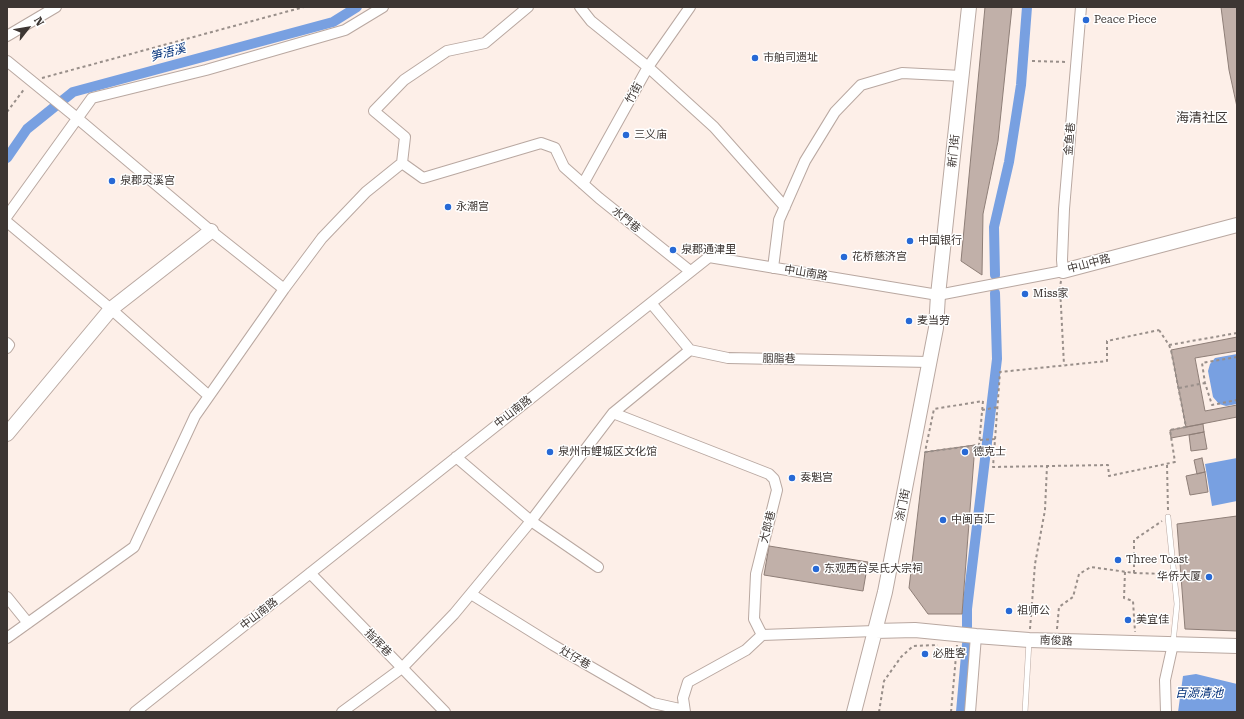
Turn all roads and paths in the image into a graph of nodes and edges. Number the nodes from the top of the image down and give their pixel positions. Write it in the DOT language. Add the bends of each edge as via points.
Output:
graph roads {
  1 [pos="56,7"];
  2 [pos="304,7"];
  3 [pos="383,7"];
  4 [pos="528,7"];
  5 [pos="580,7"];
  6 [pos="690,7"];
  7 [pos="969,7"];
  8 [pos="1081,7"];
  9 [pos="7,36"];
  10 [pos="7,61"];
  11 [pos="1032,61"];
  12 [pos="1076,62"];
  13 [pos="648,67"];
  14 [pos="962,76"];
  15 [pos="35,84"];
  16 [pos="7,112"];
  17 [pos="74,116"];
  18 [pos="402,162"];
  19 [pos="583,184"];
  20 [pos="785,207"];
  21 [pos="7,216"];
  22 [pos="7,222"];
  23 [pos="1237,224"];
  24 [pos="211,231"];
  25 [pos="774,268"];
  26 [pos="1063,271"];
  27 [pos="690,272"];
  28 [pos="284,289"];
  29 [pos="938,295"];
  30 [pos="651,303"];
  31 [pos="111,309"];
  32 [pos="1237,333"];
  33 [pos="7,344"];
  34 [pos="1169,345"];
  35 [pos="7,348"];
  36 [pos="690,350"];
  37 [pos="1237,357"];
  38 [pos="929,362"];
  39 [pos="1064,365"];
  40 [pos="1205,383"];
  41 [pos="1179,388"];
  42 [pos="209,396"];
  43 [pos="1237,400"];
  44 [pos="998,407"];
  45 [pos="982,410"];
  46 [pos="613,413"];
  47 [pos="7,434"];
  48 [pos="995,439"];
  49 [pos="980,440"];
  50 [pos="456,457"];
  51 [pos="1167,464"];
  52 [pos="1047,466"];
  53 [pos="1168,517"];
  54 [pos="531,521"];
  55 [pos="598,567"];
  56 [pos="1125,572"];
  57 [pos="310,573"];
  58 [pos="1134,573"];
  59 [pos="1174,574"];
  60 [pos="471,594"];
  61 [pos="7,597"];
  62 [pos="28,623"];
  63 [pos="875,631"];
  64 [pos="762,635"];
  65 [pos="976,636"];
  66 [pos="7,638"];
  67 [pos="1030,640"];
  68 [pos="1057,641"];
  69 [pos="1136,643"];
  70 [pos="957,644"];
  71 [pos="1173,644"];
  72 [pos="942,645"];
  73 [pos="1237,646"];
  74 [pos="402,668"];
  75 [pos="684,711"];
  76 [pos="135,712"];
  77 [pos="342,712"];
  78 [pos="445,712"];
  79 [pos="854,712"];
  80 [pos="879,712"];
  81 [pos="951,712"];
  82 [pos="970,712"];
  83 [pos="1025,712"];
  84 [pos="1166,712"];
  1 -- 9 [label="street"];
  2 -- 15 [label="path" via="42,78"];
  3 -- 17 [label="street" via="345,30 206,70 92,98"];
  4 -- 18 [label="street" via="486,43 447,51 404,80 374,111 405,137"];
  5 -- 13 [label="street" via="591,21"];
  6 -- 13 [label="street, 竹街"];
  7 -- 14 [label="main road, 新门街"];
  8 -- 12 [label="street, 金鱼巷"];
  10 -- 15 [label="street"];
  11 -- 12 [label="path"];
  12 -- 26 [label="street, 金鱼巷" via="1064,209"];
  13 -- 19 [label="street, 竹街"];
  13 -- 20 [label="street" via="714,127"];
  14 -- 20 [label="street" via="902,73 861,85 835,112 805,161"];
  14 -- 29 [label="main road, 新门街"];
  15 -- 16 [label="path" via="23,90"];
  15 -- 17 [label="street"];
  17 -- 21 [label="street"];
  17 -- 24 [label="street"];
  18 -- 19 [label="street, 水門巷" via="423,178 541,143 555,148 564,167"];
  18 -- 28 [label="street" via="366,192 322,238"];
  19 -- 27 [label="street, 水門巷"];
  20 -- 25 [label="street" via="779,220"];
  22 -- 31 [label="street"];
  23 -- 26 [label="main road, 中山中路"];
  24 -- 28 [label="street"];
  24 -- 31 [label="main road"];
  25 -- 27 [label="street, 中山南路" via="709,257"];
  25 -- 29 [label="street, 中山南路"];
  26 -- 29 [label="street, 中山中路"];
  26 -- 39 [label="path" via="1060,287"];
  27 -- 30 [label="street, 中山南路"];
  28 -- 42 [label="street"];
  29 -- 38 [label="main road, 涂门街" via="936,328"];
  30 -- 36 [label="street"];
  30 -- 50 [label="street, 中山南路"];
  31 -- 42 [label="street"];
  31 -- 47 [label="main road"];
  32 -- 34 [label="path"];
  33 -- 35 [label="street"];
  34 -- 39 [label="path" via="1159,330 1106,341 1107,361"];
  34 -- 41 [label="path"];
  36 -- 38 [label="street, 胭脂巷" via="728,358"];
  36 -- 46 [label="street"];
  37 -- 40 [label="path" via="1202,363"];
  38 -- 63 [label="main road, 涂门街" via="887,584"];
  39 -- 44 [label="path" via="1000,372"];
  40 -- 41 [label="path"];
  40 -- 43 [label="path" via="1212,405"];
  41 -- 51 [label="path" via="1186,427 1170,430 1175,462"];
  42 -- 62 [label="street" via="195,416 134,547"];
  44 -- 45 [label="path"];
  44 -- 48 [label="path"];
  45 -- 49 [label="path"];
  45 -- 49 [label="path" via="982,401 934,409 925,452 979,445"];
  46 -- 54 [label="street"];
  46 -- 64 [label="street, 大郎巷" via="769,474 774,479 777,490 756,574 754,619"];
  48 -- 49 [label="path"];
  48 -- 52 [label="path" via="994,467"];
  50 -- 54 [label="street"];
  50 -- 57 [label="street, 中山南路"];
  51 -- 52 [label="path" via="1109,476 1108,466"];
  51 -- 53 [label="path"];
  52 -- 67 [label="path" via="1045,510 1032,594"];
  53 -- 58 [label="path" via="1134,540"];
  53 -- 59 [label="lane"];
  54 -- 55 [label="street"];
  54 -- 60 [label="street"];
  56 -- 58 [label="path"];
  56 -- 68 [label="path" via="1091,567 1079,574 1073,597 1059,607"];
  56 -- 69 [label="path" via="1124,598 1133,601"];
  57 -- 74 [label="street, 指挥巷"];
  57 -- 76 [label="street, 中山南路"];
  58 -- 59 [label="path"];
  59 -- 71 [label="lane" via="1177,604"];
  60 -- 74 [label="street"];
  60 -- 75 [label="street, 灶仔巷" via="653,703"];
  61 -- 62 [label="street"];
  62 -- 66 [label="street"];
  63 -- 64 [label="street"];
  63 -- 65 [label="main road, 南俊路" via="915,630"];
  63 -- 79 [label="main road, 涂门街"];
  64 -- 75 [label="street" via="746,650 688,682 683,698"];
  65 -- 67 [label="main road, 南俊路"];
  65 -- 82 [label="street"];
  67 -- 68 [label="main road, 南俊路"];
  67 -- 83 [label="lane"];
  68 -- 69 [label="main road, 南俊路"];
  69 -- 71 [label="main road, 南俊路"];
  70 -- 81 [label="path"];
  71 -- 73 [label="main road, 南俊路"];
  71 -- 84 [label="street" via="1165,680"];
  72 -- 80 [label="path" via="914,646 901,657 884,681"];
  74 -- 77 [label="street"];
  74 -- 78 [label="street, 指挥巷"];
}
